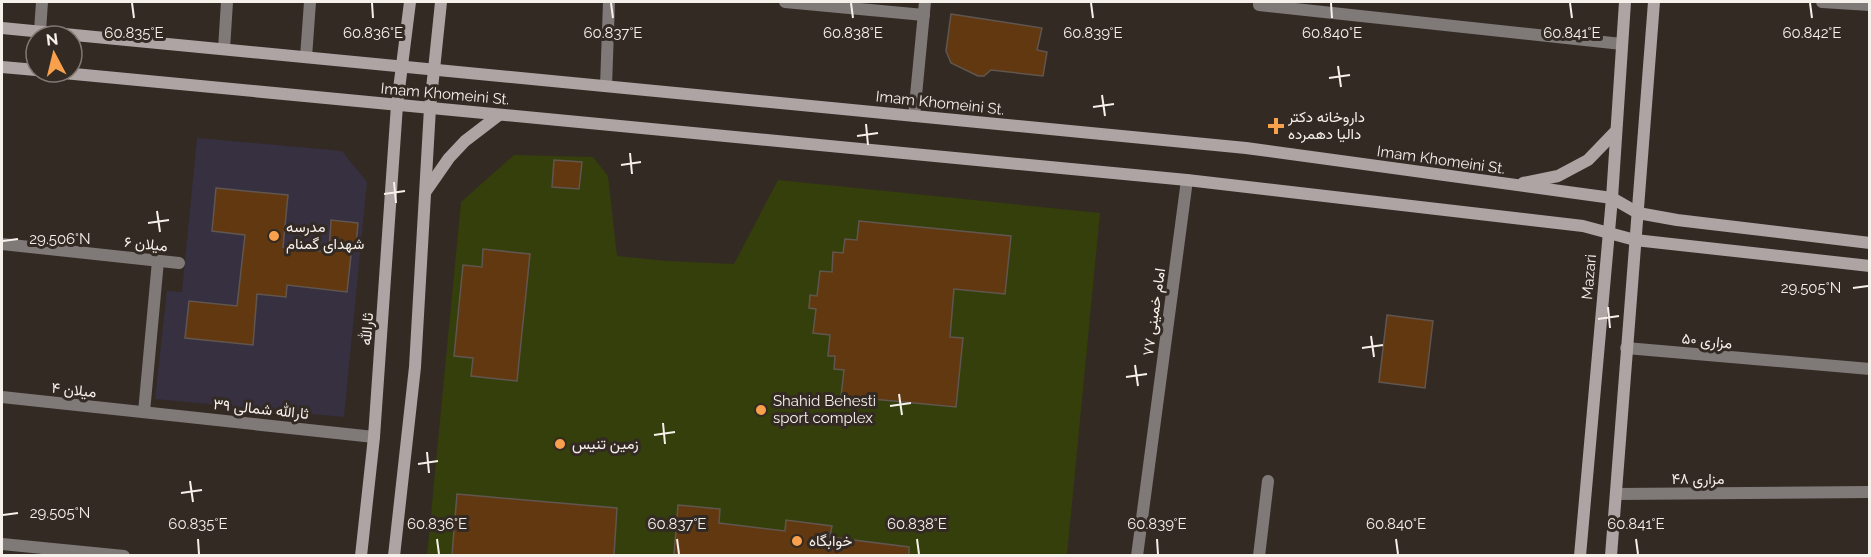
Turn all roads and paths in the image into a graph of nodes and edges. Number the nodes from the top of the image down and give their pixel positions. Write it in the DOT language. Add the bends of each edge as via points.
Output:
graph roads {
  1 [pos="42,2"];
  2 [pos="227,2"];
  3 [pos="310,2"];
  4 [pos="410,2"];
  5 [pos="441,2"];
  6 [pos="609,2"];
  7 [pos="785,2"];
  8 [pos="925,2"];
  9 [pos="1625,2"];
  10 [pos="1654,2"];
  11 [pos="1822,2"];
  12 [pos="1259,3"];
  13 [pos="1869,5"];
  14 [pos="924,15"];
  15 [pos="40,24"];
  16 [pos="2,28"];
  17 [pos="24,30"];
  18 [pos="84,35"];
  19 [pos="1622,44"];
  20 [pos="224,49"];
  21 [pos="306,57"];
  22 [pos="403,66"];
  23 [pos="2,67"];
  24 [pos="24,69"];
  25 [pos="436,69"];
  26 [pos="84,75"];
  27 [pos="606,86"];
  28 [pos="398,105"];
  29 [pos="430,108"];
  30 [pos="499,115"];
  31 [pos="914,116"];
  32 [pos="1616,131"];
  33 [pos="1187,180"];
  34 [pos="1514,185"];
  35 [pos="425,192"];
  36 [pos="1611,198"];
  37 [pos="1638,213"];
  38 [pos="1608,232"];
  39 [pos="1635,240"];
  40 [pos="1869,243"];
  41 [pos="2,244"];
  42 [pos="158,261"];
  43 [pos="179,262"];
  44 [pos="1869,267"];
  45 [pos="1626,348"];
  46 [pos="1869,369"];
  47 [pos="2,397"];
  48 [pos="144,412"];
  49 [pos="374,437"];
  50 [pos="1268,481"];
  51 [pos="1869,492"];
  52 [pos="1616,494"];
  53 [pos="3,548"];
  54 [pos="124,555"];
  55 [pos="361,555"];
  56 [pos="394,555"];
  57 [pos="1137,555"];
  58 [pos="1260,555"];
  59 [pos="1580,555"];
  60 [pos="1611,555"];
  1 -- 15 [label="street"];
  2 -- 20 [label="street"];
  3 -- 21 [label="street"];
  4 -- 22 [label="main road"];
  5 -- 25 [label="main road"];
  6 -- 27 [label="street"];
  7 -- 14 [label="street"];
  8 -- 14 [label="street"];
  9 -- 19 [label="main road, Mazari"];
  10 -- 37 [label="main road"];
  11 -- 13 [label="street"];
  12 -- 19 [label="street"];
  14 -- 31 [label="street"];
  16 -- 17 [label="main road, Imam Khomeini St."];
  18 -- 20 [label="main road, Imam Khomeini St."];
  19 -- 32 [label="main road, Mazari"];
  20 -- 21 [label="main road, Imam Khomeini St."];
  21 -- 22 [label="main road, Imam Khomeini St."];
  22 -- 25 [label="main road, Imam Khomeini St."];
  22 -- 28 [label="main road, ثارالله"];
  23 -- 24 [label="main road"];
  25 -- 27 [label="main road, Imam Khomeini St."];
  25 -- 29 [label="main road"];
  26 -- 28 [label="main road, Imam Khomeini St."];
  27 -- 31 [label="main road, Imam Khomeini St."];
  28 -- 29 [label="main road, Imam Khomeini St."];
  28 -- 49 [label="main road, ثارالله"];
  29 -- 30 [label="main road, Imam Khomeini St."];
  29 -- 35 [label="main road"];
  30 -- 33 [label="main road, Imam Khomeini St."];
  30 -- 35 [label="main road" via="465,141"];
  31 -- 34 [label="main road, Imam Khomeini St." via="1246,148"];
  32 -- 34 [label="main road" via="1588,160 1558,176"];
  32 -- 36 [label="main road, Mazari"];
  33 -- 38 [label="main road, Imam Khomeini St."];
  33 -- 57 [label="street, امام خمینی ۷۷"];
  34 -- 36 [label="main road, Imam Khomeini St."];
  35 -- 56 [label="main road" via="415,367"];
  36 -- 37 [label="main road, Imam Khomeini St."];
  36 -- 38 [label="main road, Mazari"];
  37 -- 39 [label="main road"];
  37 -- 40 [label="main road, Imam Khomeini St."];
  38 -- 39 [label="main road, Imam Khomeini St."];
  38 -- 59 [label="main road, Mazari"];
  39 -- 44 [label="main road, Imam Khomeini St."];
  39 -- 45 [label="main road"];
  41 -- 42 [label="street, میلان ۶"];
  42 -- 43 [label="street, میلان ۶"];
  42 -- 48 [label="street"];
  45 -- 46 [label="street, مزاری ۵۰"];
  45 -- 52 [label="main road"];
  47 -- 48 [label="street, میلان ۴"];
  48 -- 49 [label="street, ثارالله شمالی ۳۹"];
  49 -- 55 [label="main road, ثارالله"];
  50 -- 58 [label="street"];
  51 -- 52 [label="street, مزاری ۴۸"];
  52 -- 60 [label="main road"];
  53 -- 54 [label="street"];
}
